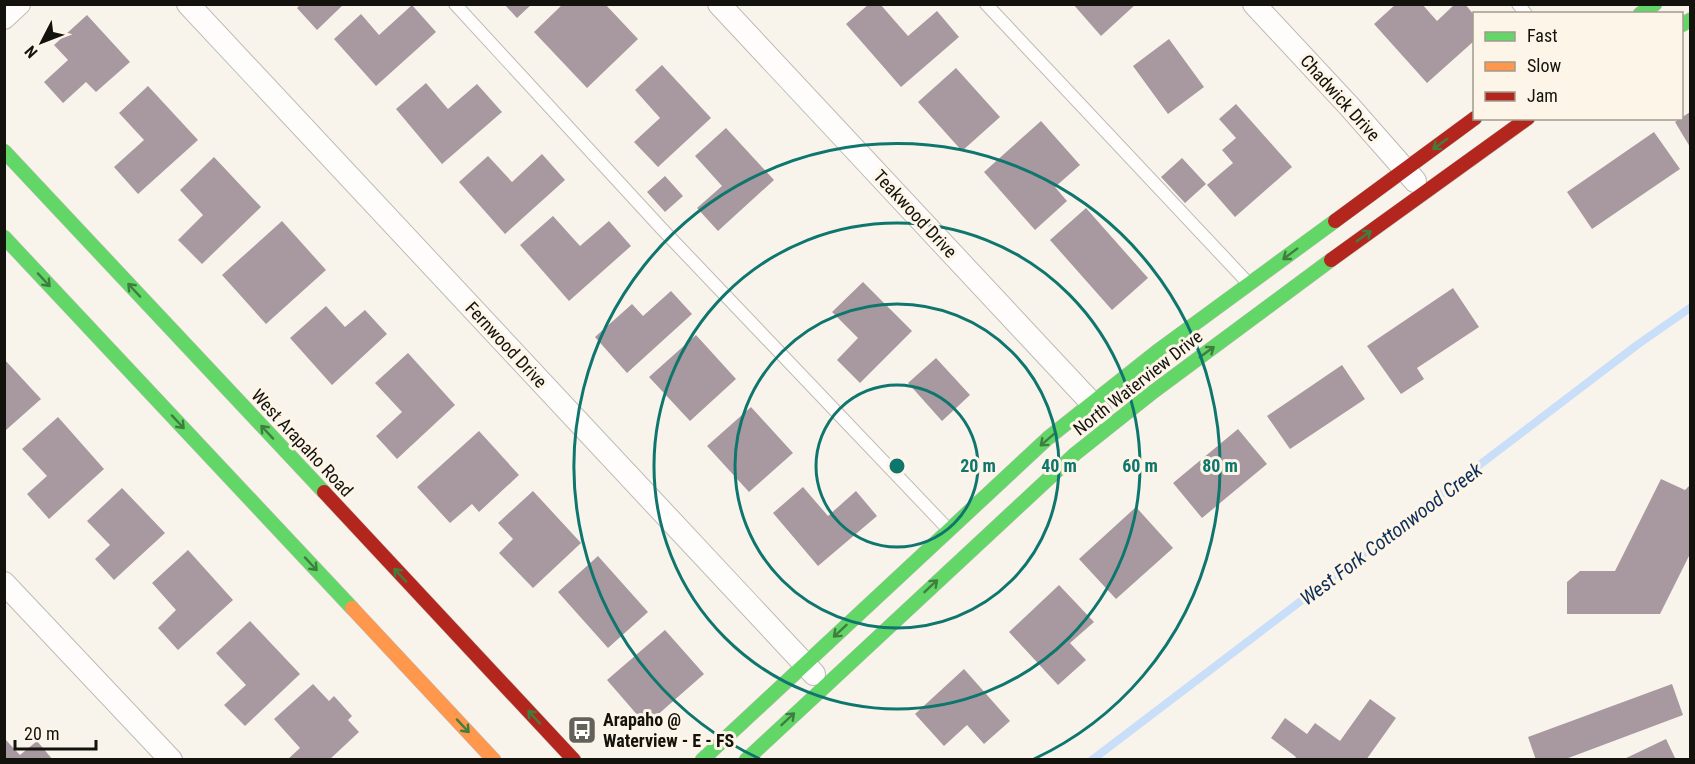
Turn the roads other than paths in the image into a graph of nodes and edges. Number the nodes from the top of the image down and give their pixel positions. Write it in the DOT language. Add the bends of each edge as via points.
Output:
graph roads {
  1 [pos="19,4"];
  2 [pos="188,4"];
  3 [pos="455,4"];
  4 [pos="719,4"];
  5 [pos="986,4"];
  6 [pos="1254,4"];
  7 [pos="4,18"];
  8 [pos="1473,119"];
  9 [pos="1525,120"];
  10 [pos="4,151"];
  11 [pos="1405,170"];
  12 [pos="1424,192"];
  13 [pos="4,237"];
  14 [pos="1250,285"];
  15 [pos="1092,403"];
  16 [pos="1112,424"];
  17 [pos="948,530"];
  18 [pos="4,583"];
  19 [pos="804,664"];
  20 [pos="824,686"];
  21 [pos="171,759"];
  22 [pos="494,759"];
  23 [pos="574,759"];
  24 [pos="702,759"];
  25 [pos="746,759"];
  1 -- 7 [label="street"];
  2 -- 19 [label="street, Fernwood Drive"];
  3 -- 17 [label="lane"];
  4 -- 15 [label="street, Teakwood Drive"];
  5 -- 14 [label="lane"];
  6 -- 11 [label="street, Chadwick Drive"];
  8 -- 11 [label="street, North Waterview Drive, one-way"];
  9 -- 12 [label="street, North Waterview Drive"];
  23 -- 10 [label="street, West Arapaho Road, one-way"];
  11 -- 12 [label="street, Chadwick Drive"];
  11 -- 14 [label="street, North Waterview Drive, one-way"];
  16 -- 12 [label="street, North Waterview Drive, one-way"];
  13 -- 22 [label="street, one-way"];
  14 -- 15 [label="street, North Waterview Drive"];
  15 -- 16 [label="street, Teakwood Drive"];
  15 -- 17 [label="street, North Waterview Drive, one-way"];
  20 -- 16 [label="street, North Waterview Drive, one-way" via="1037,488"];
  17 -- 19 [label="street, North Waterview Drive, one-way"];
  18 -- 21 [label="street"];
  19 -- 20 [label="street, Fernwood Drive"];
  19 -- 24 [label="street, North Waterview Drive"];
  25 -- 20 [label="street, North Waterview Drive, one-way"];
}
